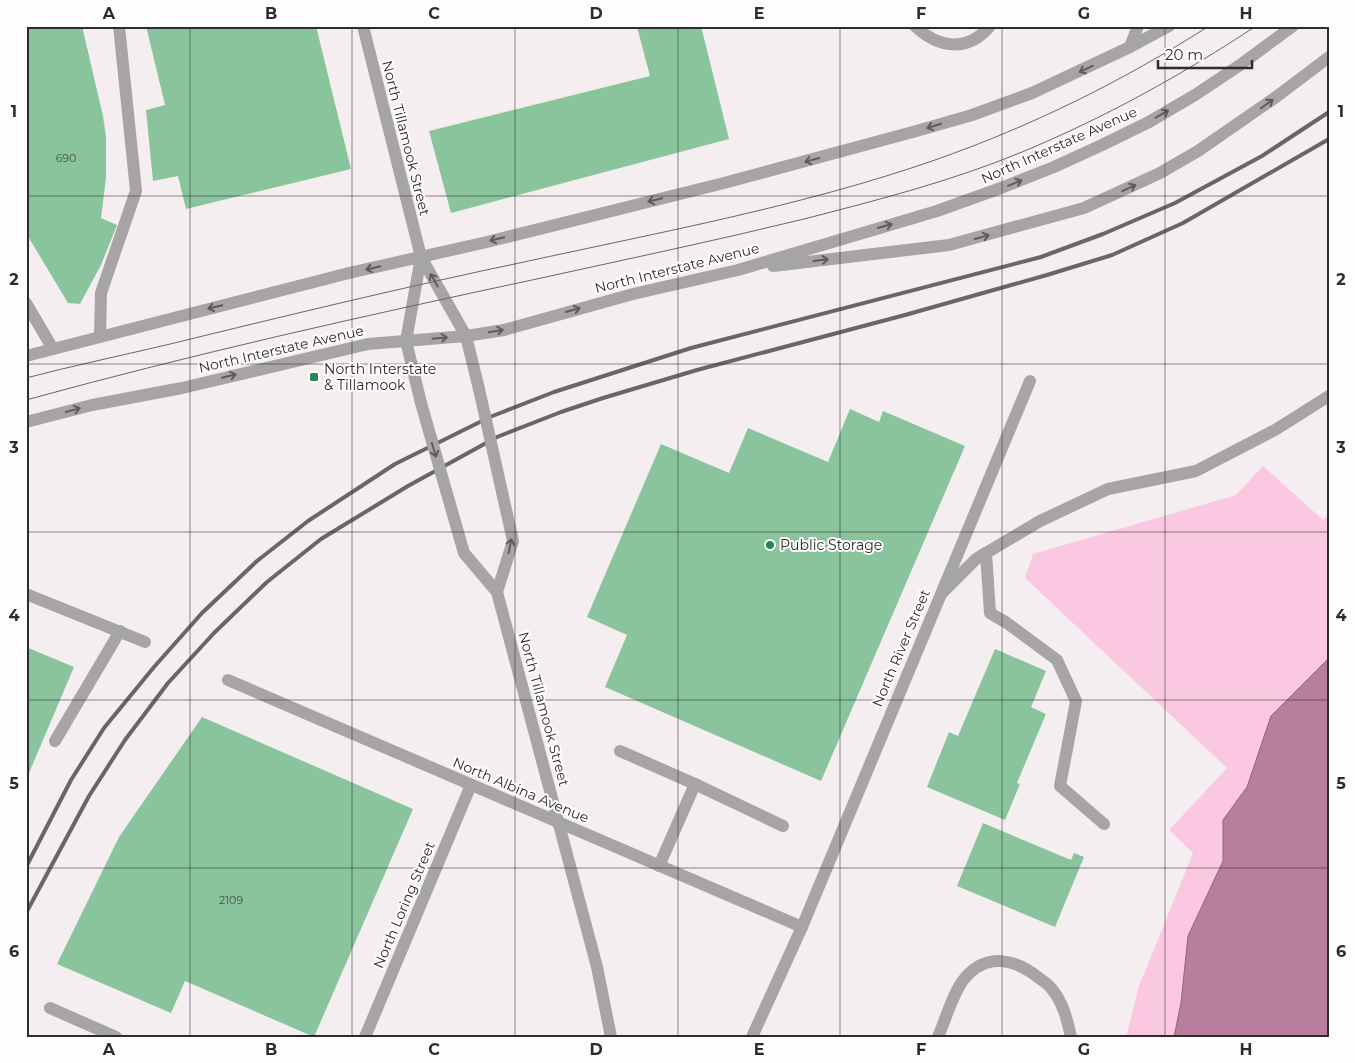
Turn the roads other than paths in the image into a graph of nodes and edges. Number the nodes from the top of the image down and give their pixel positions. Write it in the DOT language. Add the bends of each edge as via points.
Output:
graph roads {
  1 [pos="119,26"];
  2 [pos="363,26"];
  3 [pos="915,26"];
  4 [pos="990,26"];
  5 [pos="1138,26"];
  6 [pos="1169,26"];
  7 [pos="1293,26"];
  8 [pos="1130,48"];
  9 [pos="1329,57"];
  10 [pos="420,257"];
  11 [pos="738,270"];
  12 [pos="26,303"];
  13 [pos="466,336"];
  14 [pos="100,337"];
  15 [pos="406,341"];
  16 [pos="53,349"];
  17 [pos="26,356"];
  18 [pos="1030,381"];
  19 [pos="1329,396"];
  20 [pos="26,422"];
  21 [pos="986,553"];
  22 [pos="497,592"];
  23 [pos="26,594"];
  24 [pos="940,595"];
  25 [pos="120,631"];
  26 [pos="145,642"];
  27 [pos="228,680"];
  28 [pos="55,741"];
  29 [pos="620,751"];
  30 [pos="695,784"];
  31 [pos="471,785"];
  32 [pos="1104,824"];
  33 [pos="783,826"];
  34 [pos="660,866"];
  35 [pos="802,927"];
  36 [pos="50,1008"];
  37 [pos="116,1037"];
  38 [pos="365,1037"];
  39 [pos="612,1037"];
  40 [pos="752,1037"];
  41 [pos="938,1037"];
  42 [pos="1071,1037"];
  1 -- 14 [label="street" via="136,191 102,293"];
  2 -- 10 [label="street, North Tillamook Street"];
  3 -- 4 [label="street" via="940,43 955,45 970,42"];
  5 -- 8 [label="street"];
  6 -- 8 [label="street"];
  11 -- 7 [label="street, North Interstate Avenue, one-way" via="937,211 1054,167 1149,122 1195,95"];
  8 -- 10 [label="street, one-way" via="1032,93 929,128 724,183"];
  11 -- 9 [label="street, one-way" via="949,245 1084,208 1160,173 1198,151"];
  13 -- 10 [label="street, North Tillamook Street, one-way"];
  10 -- 14 [label="street, one-way"];
  10 -- 15 [label="street, North Tillamook Street"];
  13 -- 11 [label="street, North Interstate Avenue, one-way" via="504,330 633,294"];
  12 -- 16 [label="street"];
  15 -- 13 [label="street, North Interstate Avenue, one-way"];
  22 -- 13 [label="street, North Tillamook Street, one-way, bridge" via="513,540"];
  14 -- 16 [label="street"];
  20 -- 15 [label="street, North Interstate Avenue, one-way" via="358,346"];
  15 -- 22 [label="street, North Tillamook Street, one-way, bridge" via="420,403 464,553"];
  16 -- 17 [label="street"];
  18 -- 24 [label="street, North River Street"];
  19 -- 21 [label="street" via="1275,430 1196,471 1108,488 1040,521"];
  21 -- 24 [label="street"];
  21 -- 32 [label="street" via="990,613 1057,660 1076,701 1060,786"];
  22 -- 39 [label="street, North Tillamook Street, bridge" via="598,967"];
  23 -- 25 [label="street"];
  24 -- 35 [label="street, North River Street"];
  25 -- 26 [label="street"];
  25 -- 28 [label="street"];
  27 -- 31 [label="street, North Albina Avenue"];
  29 -- 30 [label="street"];
  30 -- 33 [label="street"];
  30 -- 34 [label="street"];
  31 -- 34 [label="street, North Albina Avenue"];
  31 -- 38 [label="street, North Loring Street"];
  34 -- 35 [label="street, North Albina Avenue"];
  35 -- 40 [label="street, North River Street"];
  36 -- 37 [label="street"];
  41 -- 42 [label="street" via="964,979 975,968 1004,960 1029,970 1050,987 1065,1010"];
}
